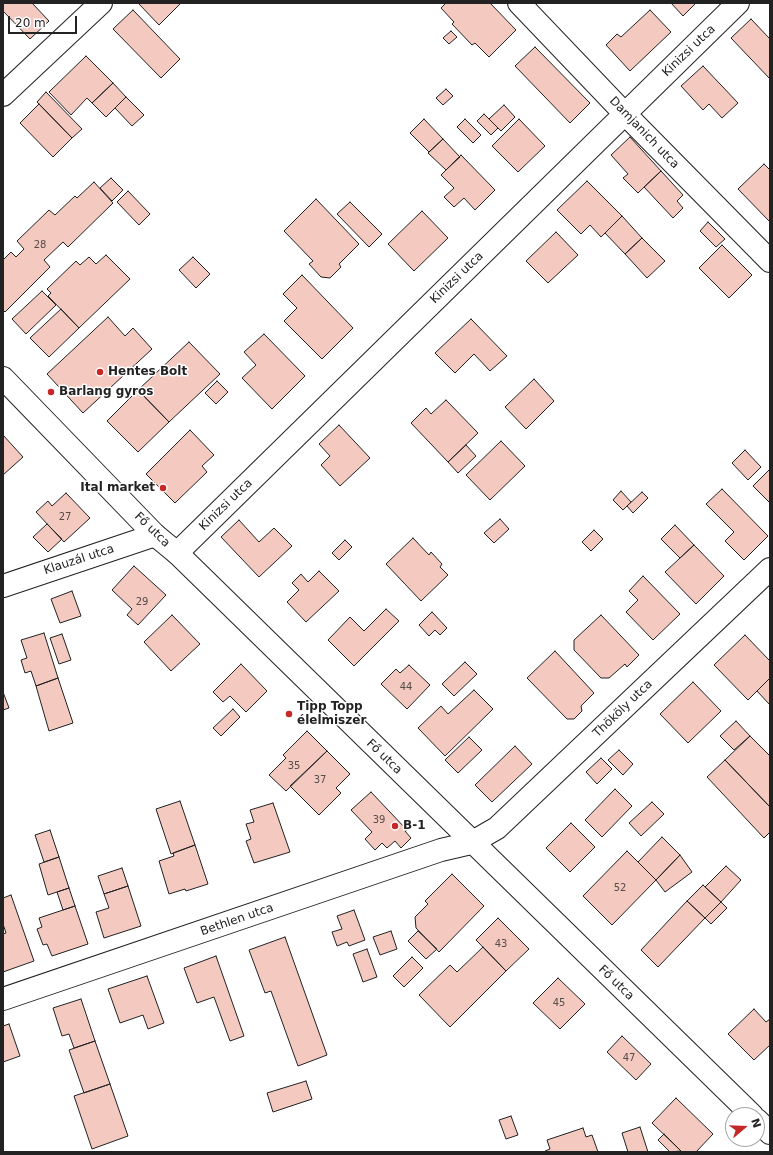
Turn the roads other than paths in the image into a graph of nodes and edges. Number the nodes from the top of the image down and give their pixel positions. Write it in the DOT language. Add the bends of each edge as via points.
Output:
graph roads {
  1 [pos="101,3"];
  2 [pos="520,3"];
  3 [pos="738,3"];
  4 [pos="3,94"];
  5 [pos="625,114"];
  6 [pos="770,261"];
  7 [pos="3,378"];
  8 [pos="155,535"];
  9 [pos="177,553"];
  10 [pos="770,569"];
  11 [pos="3,586"];
  12 [pos="471,843"];
  13 [pos="3,999"];
  14 [pos="744,1107"];
  1 -- 4 [label="street"];
  2 -- 5 [label="street, Damjanich utca"];
  3 -- 5 [label="street, Kinizsi utca"];
  5 -- 6 [label="street, Damjanich utca"];
  5 -- 9 [label="street, Kinizsi utca"];
  7 -- 8 [label="street, Fő utca"];
  8 -- 9 [label="street, Fő utca"];
  8 -- 11 [label="street, Klauzál utca"];
  9 -- 12 [label="street, Fő utca"];
  10 -- 12 [label="street, Thököly utca" via="497,828"];
  12 -- 13 [label="street, Bethlen utca" via="434,853"];
  12 -- 14 [label="street, Fő utca"];
}
